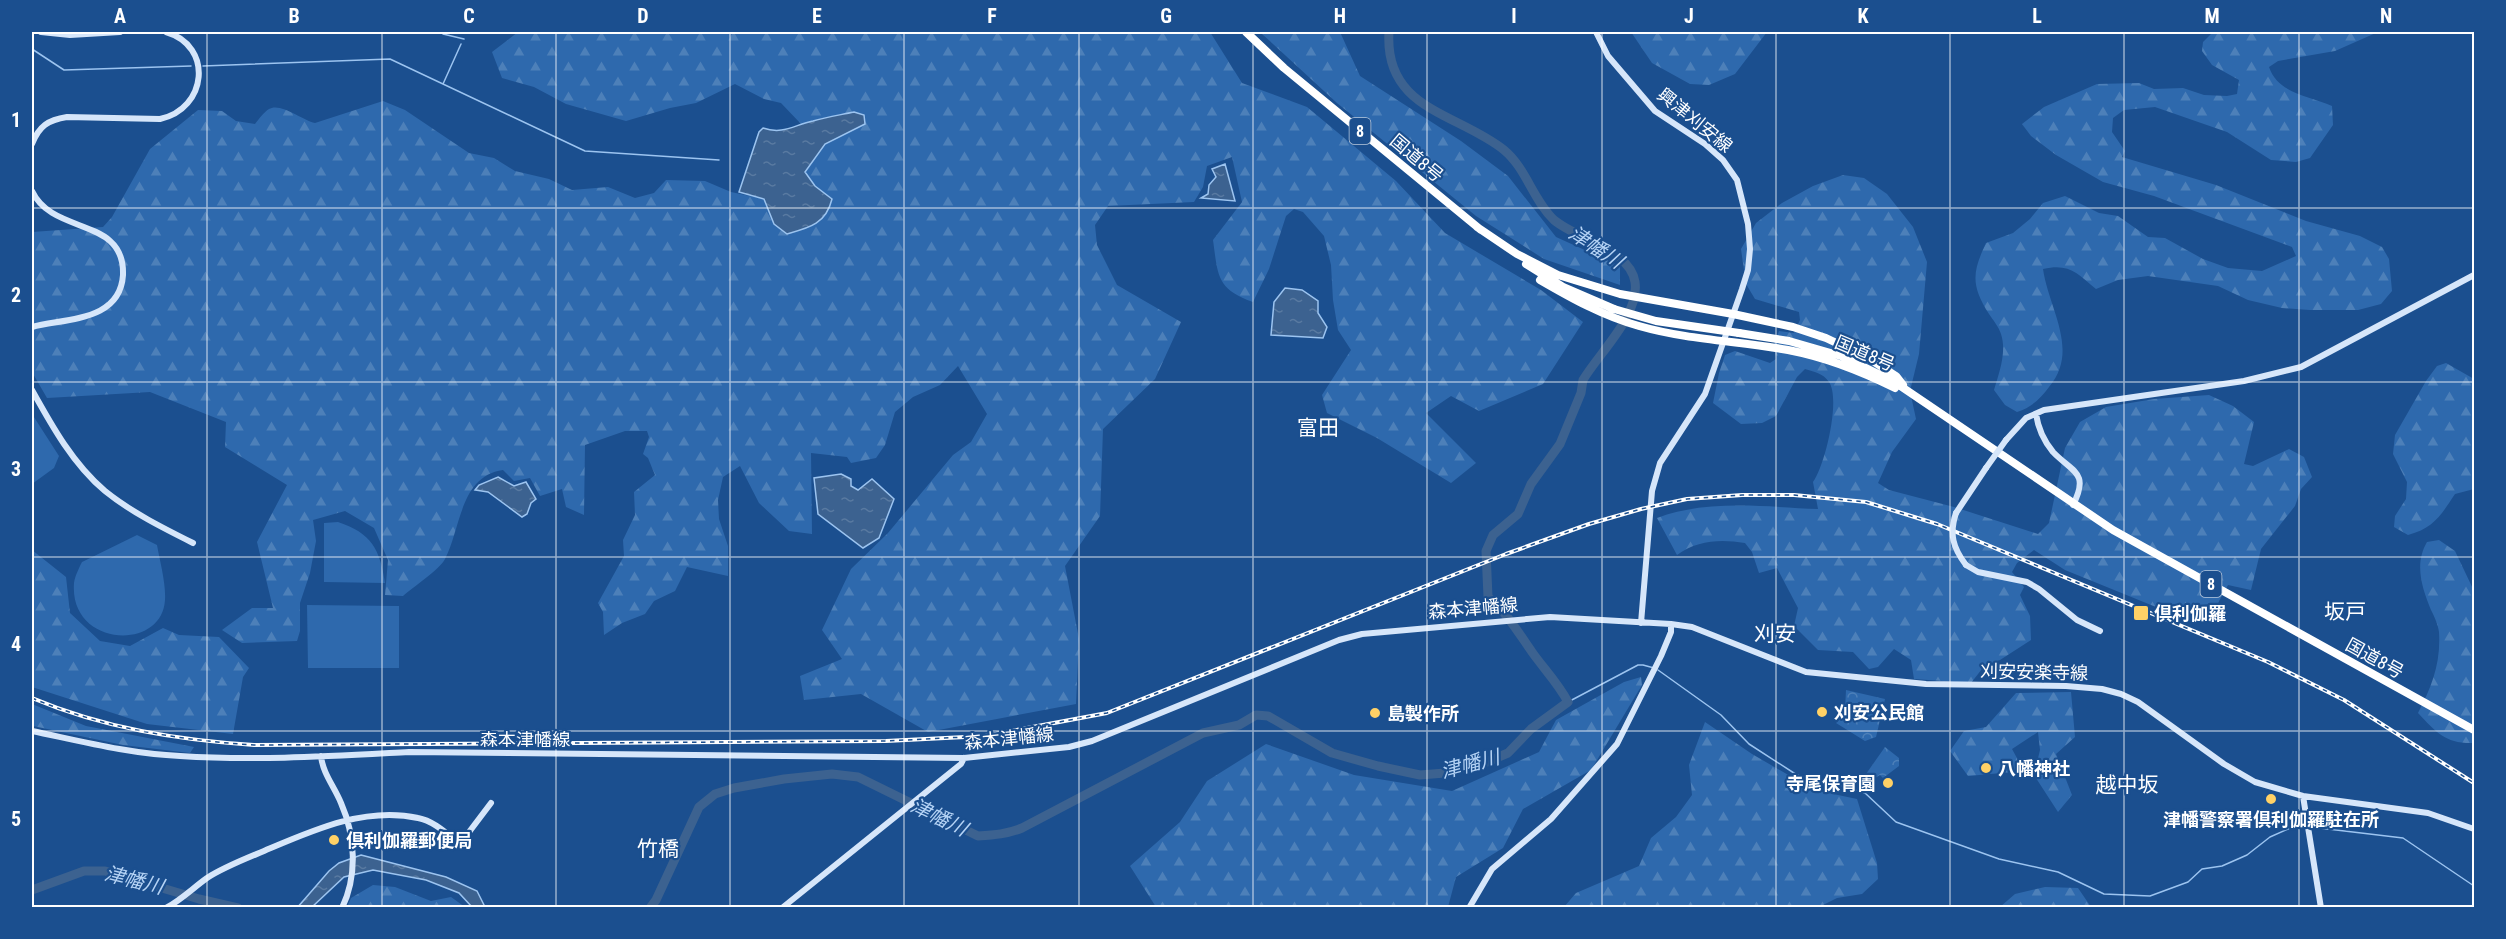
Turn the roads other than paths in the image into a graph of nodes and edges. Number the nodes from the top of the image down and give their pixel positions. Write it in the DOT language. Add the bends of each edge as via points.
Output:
graph roads {
  1 [pos="41,32"];
  2 [pos="120,32"];
  3 [pos="166,32"];
  4 [pos="184,32"];
  5 [pos="1246,32"];
  6 [pos="1596,32"];
  7 [pos="178,36"];
  8 [pos="32,144"];
  9 [pos="32,191"];
  10 [pos="1477,227"];
  11 [pos="2475,275"];
  12 [pos="1612,313"];
  13 [pos="1733,314"];
  14 [pos="32,327"];
  15 [pos="1724,342"];
  16 [pos="1905,388"];
  17 [pos="32,390"];
  18 [pos="2036,414"];
  19 [pos="1956,424"];
  20 [pos="2073,505"];
  21 [pos="193,543"];
  22 [pos="1641,623"];
  23 [pos="1671,624"];
  24 [pos="2100,632"];
  25 [pos="2475,730"];
  26 [pos="32,731"];
  27 [pos="321,756"];
  28 [pos="964,758"];
  29 [pos="2303,796"];
  30 [pos="491,803"];
  31 [pos="347,820"];
  32 [pos="2475,829"];
  33 [pos="166,908"];
  34 [pos="342,908"];
  35 [pos="782,908"];
  36 [pos="1469,908"];
  37 [pos="2321,908"];
  1 -- 2 [label="main road"];
  3 -- 7 [label="main road"];
  4 -- 7 [label="main road"];
  5 -- 10 [label="highway, 国道8号 / 8"];
  6 -- 13 [label="main road, 興津刈安線" via="1608,56 1655,111 1706,144 1724,160 1737,180 1750,249 1748,270"];
  7 -- 8 [label="main road" via="194,52 199,75 193,98 183,109 160,119 52,119 40,128"];
  9 -- 14 [label="main road" via="43,209 55,217 102,234 111,242 121,260 123,277 113,301 94,315"];
  10 -- 12 [label="highway, 国道8号 / 8" via="1533,269"];
  10 -- 13 [label="highway, 8" via="1558,275 1620,294"];
  11 -- 18 [label="main road" via="2301,367 2244,381"];
  12 -- 15 [label="highway, 8" via="1660,332"];
  12 -- 16 [label="highway, 国道8号 / 8, bridge" via="1789,341 1841,356"];
  13 -- 15 [label="main road"];
  13 -- 16 [label="highway" via="1826,338 1868,358 1896,376"];
  15 -- 19 [label="highway, 8" via="1788,350 1840,364 1894,387"];
  15 -- 22 [label="main road" via="1705,394 1660,463 1652,491"];
  16 -- 19 [label="highway, 国道8号 / 8"];
  17 -- 21 [label="main road" via="88,475 125,504"];
  18 -- 20 [label="main road" via="2044,440 2080,477"];
  18 -- 24 [label="main road, bridge" via="2025,418 2006,440 1956,513 1953,543 1966,565 1978,572 2027,582 2077,620"];
  19 -- 20 [label="highway, 国道8号 / 8"];
  20 -- 25 [label="highway, 国道8号 / 8"];
  22 -- 23 [label="main road, 刈安安楽寺線"];
  22 -- 28 [label="main road, 森本津幡線" via="1550,617 1362,634 1092,741"];
  23 -- 29 [label="main road, 刈安安楽寺線" via="1692,627 1806,672 1926,684 2066,686 2121,694 2255,782"];
  23 -- 36 [label="main road" via="1655,669 1617,744 1551,819 1492,869"];
  26 -- 27 [label="main road, 森本津幡線" via="180,756"];
  27 -- 28 [label="main road, 森本津幡線" via="409,752"];
  27 -- 31 [label="main road" via="322,769"];
  28 -- 35 [label="main road"];
  29 -- 32 [label="main road, 刈安安楽寺線" via="2428,813"];
  29 -- 37 [label="main road"];
  30 -- 31 [label="main road" via="460,844 419,818"];
  31 -- 33 [label="main road" via="237,862"];
  31 -- 34 [label="main road" via="353,847 350,881"];
}
